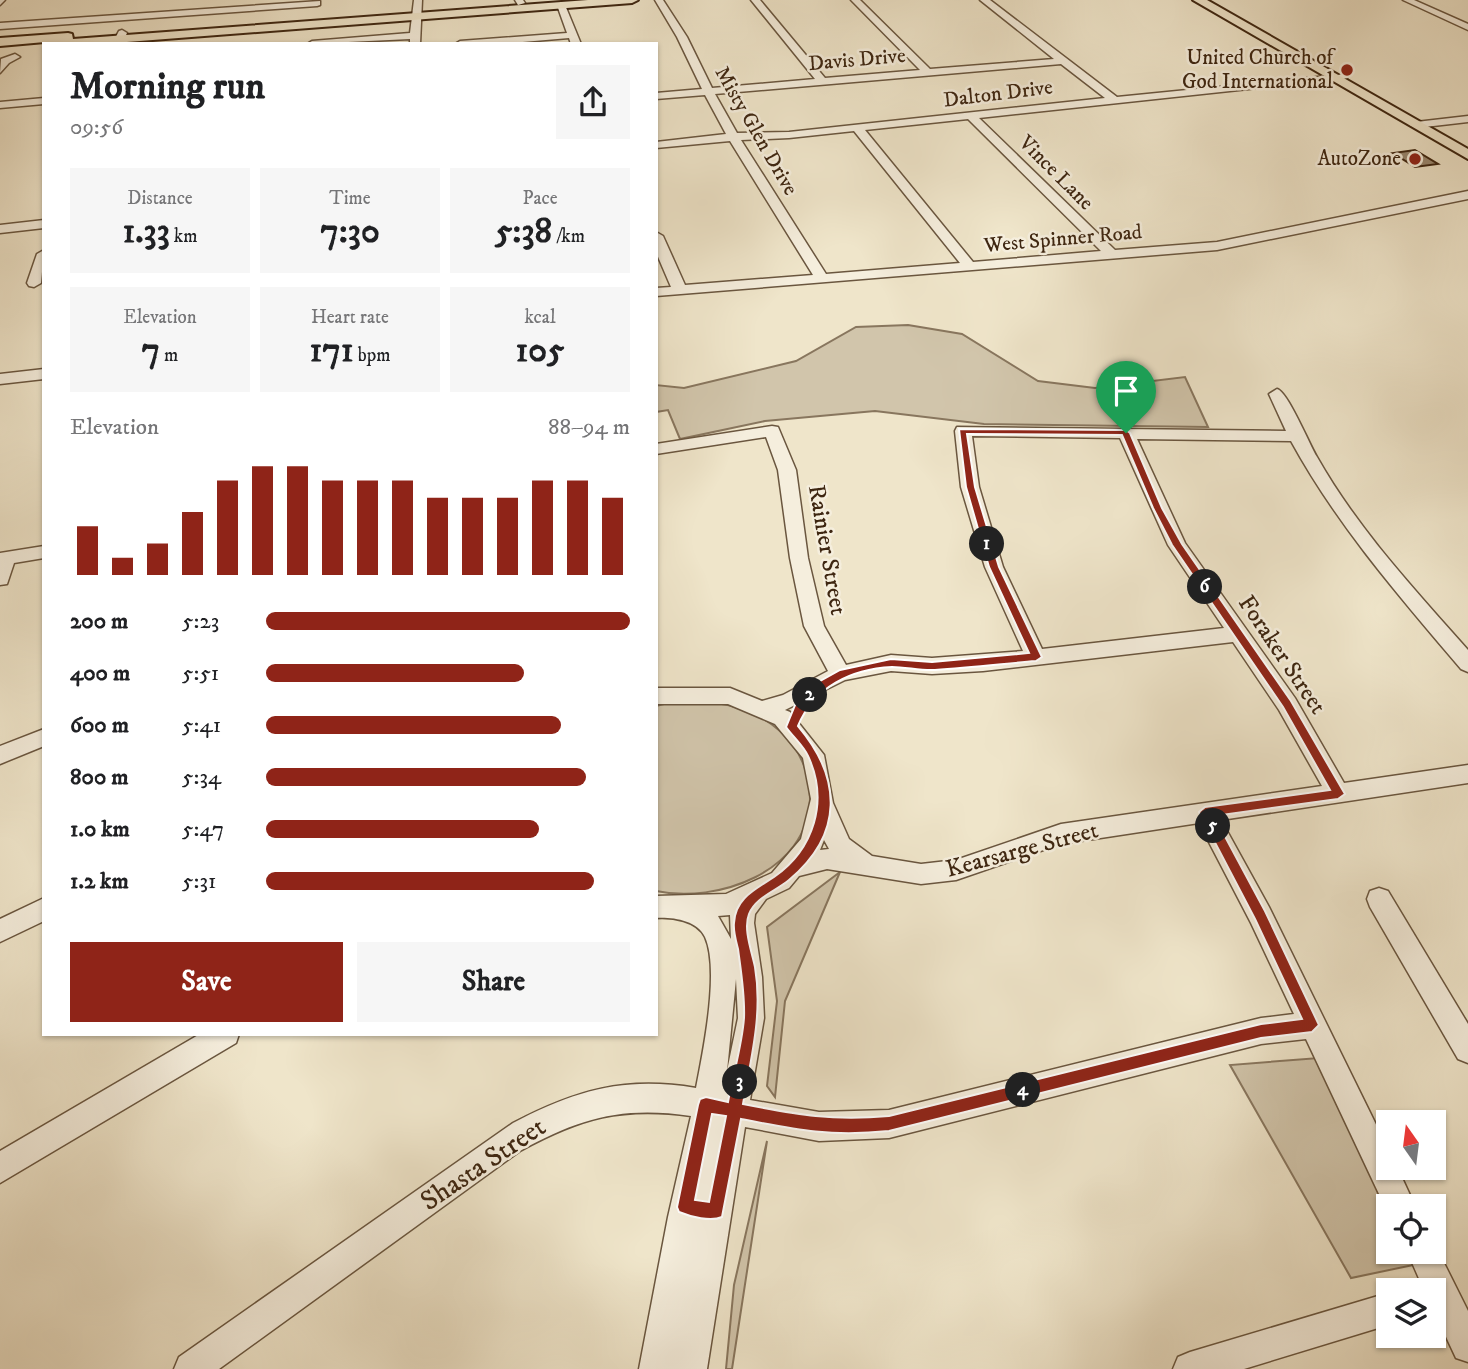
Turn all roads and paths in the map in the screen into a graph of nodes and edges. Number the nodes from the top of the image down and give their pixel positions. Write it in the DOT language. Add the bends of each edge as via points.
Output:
graph roads {
  1 [pos="632,0"];
  2 [pos="659,0"];
  3 [pos="755,0"];
  4 [pos="855,0"];
  5 [pos="984,0"];
  6 [pos="1199,0"];
  7 [pos="1211,0"];
  8 [pos="1407,0"];
  9 [pos="317,1"];
  10 [pos="520,1"];
  11 [pos="561,3"];
  12 [pos="419,9"];
  13 [pos="1224,11"];
  14 [pos="314,21"];
  15 [pos="0,26"];
  16 [pos="1468,27"];
  17 [pos="119,38"];
  18 [pos="574,39"];
  19 [pos="414,40"];
  20 [pos="0,42"];
  21 [pos="74,42"];
  22 [pos="363,42"];
  23 [pos="506,42"];
  24 [pos="42,44"];
  25 [pos="0,48"];
  26 [pos="15,57"];
  27 [pos="1062,61"];
  28 [pos="0,70"];
  29 [pos="928,73"];
  30 [pos="1338,77"];
  31 [pos="823,82"];
  32 [pos="708,92"];
  33 [pos="658,96"];
  34 [pos="1114,100"];
  35 [pos="42,101"];
  36 [pos="0,105"];
  37 [pos="972,117"];
  38 [pos="1468,119"];
  39 [pos="1422,124"];
  40 [pos="857,128"];
  41 [pos="734,137"];
  42 [pos="658,145"];
  43 [pos="1468,147"];
  44 [pos="1468,155"];
  45 [pos="1468,195"];
  46 [pos="42,224"];
  47 [pos="0,229"];
  48 [pos="658,240"];
  49 [pos="1113,256"];
  50 [pos="42,260"];
  51 [pos="971,268"];
  52 [pos="823,280"];
  53 [pos="34,283"];
  54 [pos="680,290"];
  55 [pos="658,292"];
  56 [pos="42,374"];
  57 [pos="0,379"];
  58 [pos="1277,394"];
  59 [pos="1126,433"];
  60 [pos="1295,436"];
  61 [pos="658,449"];
  62 [pos="42,551"];
  63 [pos="0,579"];
  64 [pos="1238,634"];
  65 [pos="1036,657"];
  66 [pos="1468,664"];
  67 [pos="840,674"];
  68 [pos="817,688"];
  69 [pos="658,696"];
  70 [pos="764,708"];
  71 [pos="792,727"];
  72 [pos="42,738"];
  73 [pos="0,755"];
  74 [pos="1468,774"];
  75 [pos="1338,794"];
  76 [pos="825,809"];
  77 [pos="1205,812"];
  78 [pos="866,863"];
  79 [pos="796,866"];
  80 [pos="756,894"];
  81 [pos="1379,899"];
  82 [pos="668,908"];
  83 [pos="42,910"];
  84 [pos="0,931"];
  85 [pos="1312,1025"];
  86 [pos="223,1036"];
  87 [pos="1468,1050"];
  88 [pos="706,1105"];
  89 [pos="734,1111"];
  90 [pos="0,1168"];
  91 [pos="1394,1194"];
  92 [pos="685,1207"];
  93 [pos="716,1212"];
  94 [pos="1446,1308"];
  95 [pos="1376,1313"];
  96 [pos="1468,1346"];
  97 [pos="191,1369"];
  98 [pos="656,1369"];
  99 [pos="690,1369"];
  100 [pos="1190,1369"];
  1 -- 11 [label="main road"];
  2 -- 32 [label="street, Misty Glen Drive"];
  3 -- 31 [label="street"];
  4 -- 29 [label="street"];
  5 -- 27 [label="street"];
  6 -- 13 [label="main road"];
  7 -- 13 [label="main road"];
  8 -- 16 [label="street"];
  9 -- 14 [label="street"];
  9 -- 15 [label="street"];
  10 -- 11 [label="main road"];
  10 -- 12 [label="main road"];
  11 -- 12 [label="main road"];
  11 -- 18 [label="street"];
  12 -- 14 [label="main road"];
  12 -- 19 [label="street"];
  13 -- 30 [label="main road"];
  14 -- 17 [label="main road"];
  17 -- 20 [label="main road"];
  17 -- 21 [label="main road"];
  18 -- 23 [label="street"];
  19 -- 22 [label="street"];
  24 -- 25 [label="main road"];
  26 -- 28 [label="street" via="5,61"];
  27 -- 29 [label="street, Davis Drive"];
  27 -- 34 [label="street"];
  29 -- 31 [label="street, Davis Drive"];
  30 -- 34 [label="street, Dalton Drive"];
  30 -- 39 [label="main road"];
  31 -- 32 [label="street, Davis Drive"];
  32 -- 33 [label="street, Davis Drive"];
  32 -- 41 [label="street, Misty Glen Drive"];
  34 -- 37 [label="street, Dalton Drive"];
  35 -- 36 [label="street"];
  37 -- 40 [label="street, Dalton Drive"];
  37 -- 49 [label="street, Vince Lane"];
  38 -- 39 [label="street"];
  39 -- 43 [label="main road"];
  39 -- 44 [label="main road"];
  40 -- 41 [label="street, Dalton Drive"];
  40 -- 51 [label="street"];
  41 -- 42 [label="street, Dalton Drive"];
  41 -- 52 [label="street, Misty Glen Drive"];
  45 -- 49 [label="street, West Spinner Road" via="1217,246"];
  46 -- 47 [label="street"];
  48 -- 54 [label="street"];
  49 -- 51 [label="street, West Spinner Road"];
  50 -- 53 [label="street"];
  51 -- 52 [label="street, West Spinner Road"];
  52 -- 54 [label="street, West Spinner Road"];
  54 -- 55 [label="street, West Spinner Road"];
  56 -- 57 [label="street"];
  58 -- 60 [label="street"];
  59 -- 60 [label="street"];
  59 -- 64 [label="street, Foraker Street" via="1177,545"];
  59 -- 65 [label="street" via="962,431 970,487 994,567"];
  60 -- 66 [label="street" via="1357,535"];
  61 -- 67 [label="street, Rainier Street" via="772,431 788,470 799,558 814,626"];
  62 -- 63 [label="street" via="6,558"];
  64 -- 65 [label="street"];
  64 -- 75 [label="street, Foraker Street" via="1287,704"];
  65 -- 67 [label="street" via="932,666 891,663"];
  67 -- 68 [label="street"];
  68 -- 70 [label="street"];
  68 -- 71 [label="street" via="799,709"];
  69 -- 70 [label="street" via="711,693"];
  70 -- 71 [label="street"];
  71 -- 76 [label="street" via="816,760"];
  72 -- 73 [label="street"];
  74 -- 75 [label="street, Kearsarge Street"];
  75 -- 77 [label="street, Kearsarge Street"];
  76 -- 78 [label="street, Kearsarge Street" via="832,836 844,851"];
  76 -- 79 [label="street" via="816,839"];
  77 -- 78 [label="street, Kearsarge Street" via="1061,834 956,870 921,874"];
  77 -- 85 [label="street"];
  78 -- 79 [label="street, Kearsarge Street" via="827,859"];
  79 -- 80 [label="street"];
  80 -- 82 [label="street" via="732,904"];
  80 -- 89 [label="street" via="743,910 740,923 751,1018"];
  81 -- 87 [label="street"];
  82 -- 88 [label="street" via="707,921 720,947 722,1007"];
  83 -- 84 [label="street"];
  85 -- 89 [label="street, Shasta Street" via="1261,1031 889,1124 809,1125"];
  85 -- 91 [label="street"];
  86 -- 90 [label="street"];
  88 -- 89 [label="street, Shasta Street"];
  88 -- 92 [label="street"];
  88 -- 97 [label="street, Shasta Street" via="625,1097 555,1116 510,1141"];
  89 -- 93 [label="street"];
  92 -- 93 [label="street"];
  92 -- 98 [label="street"];
  93 -- 99 [label="street"];
  94 -- 96 [label="street"];
  95 -- 100 [label="street"];
}
